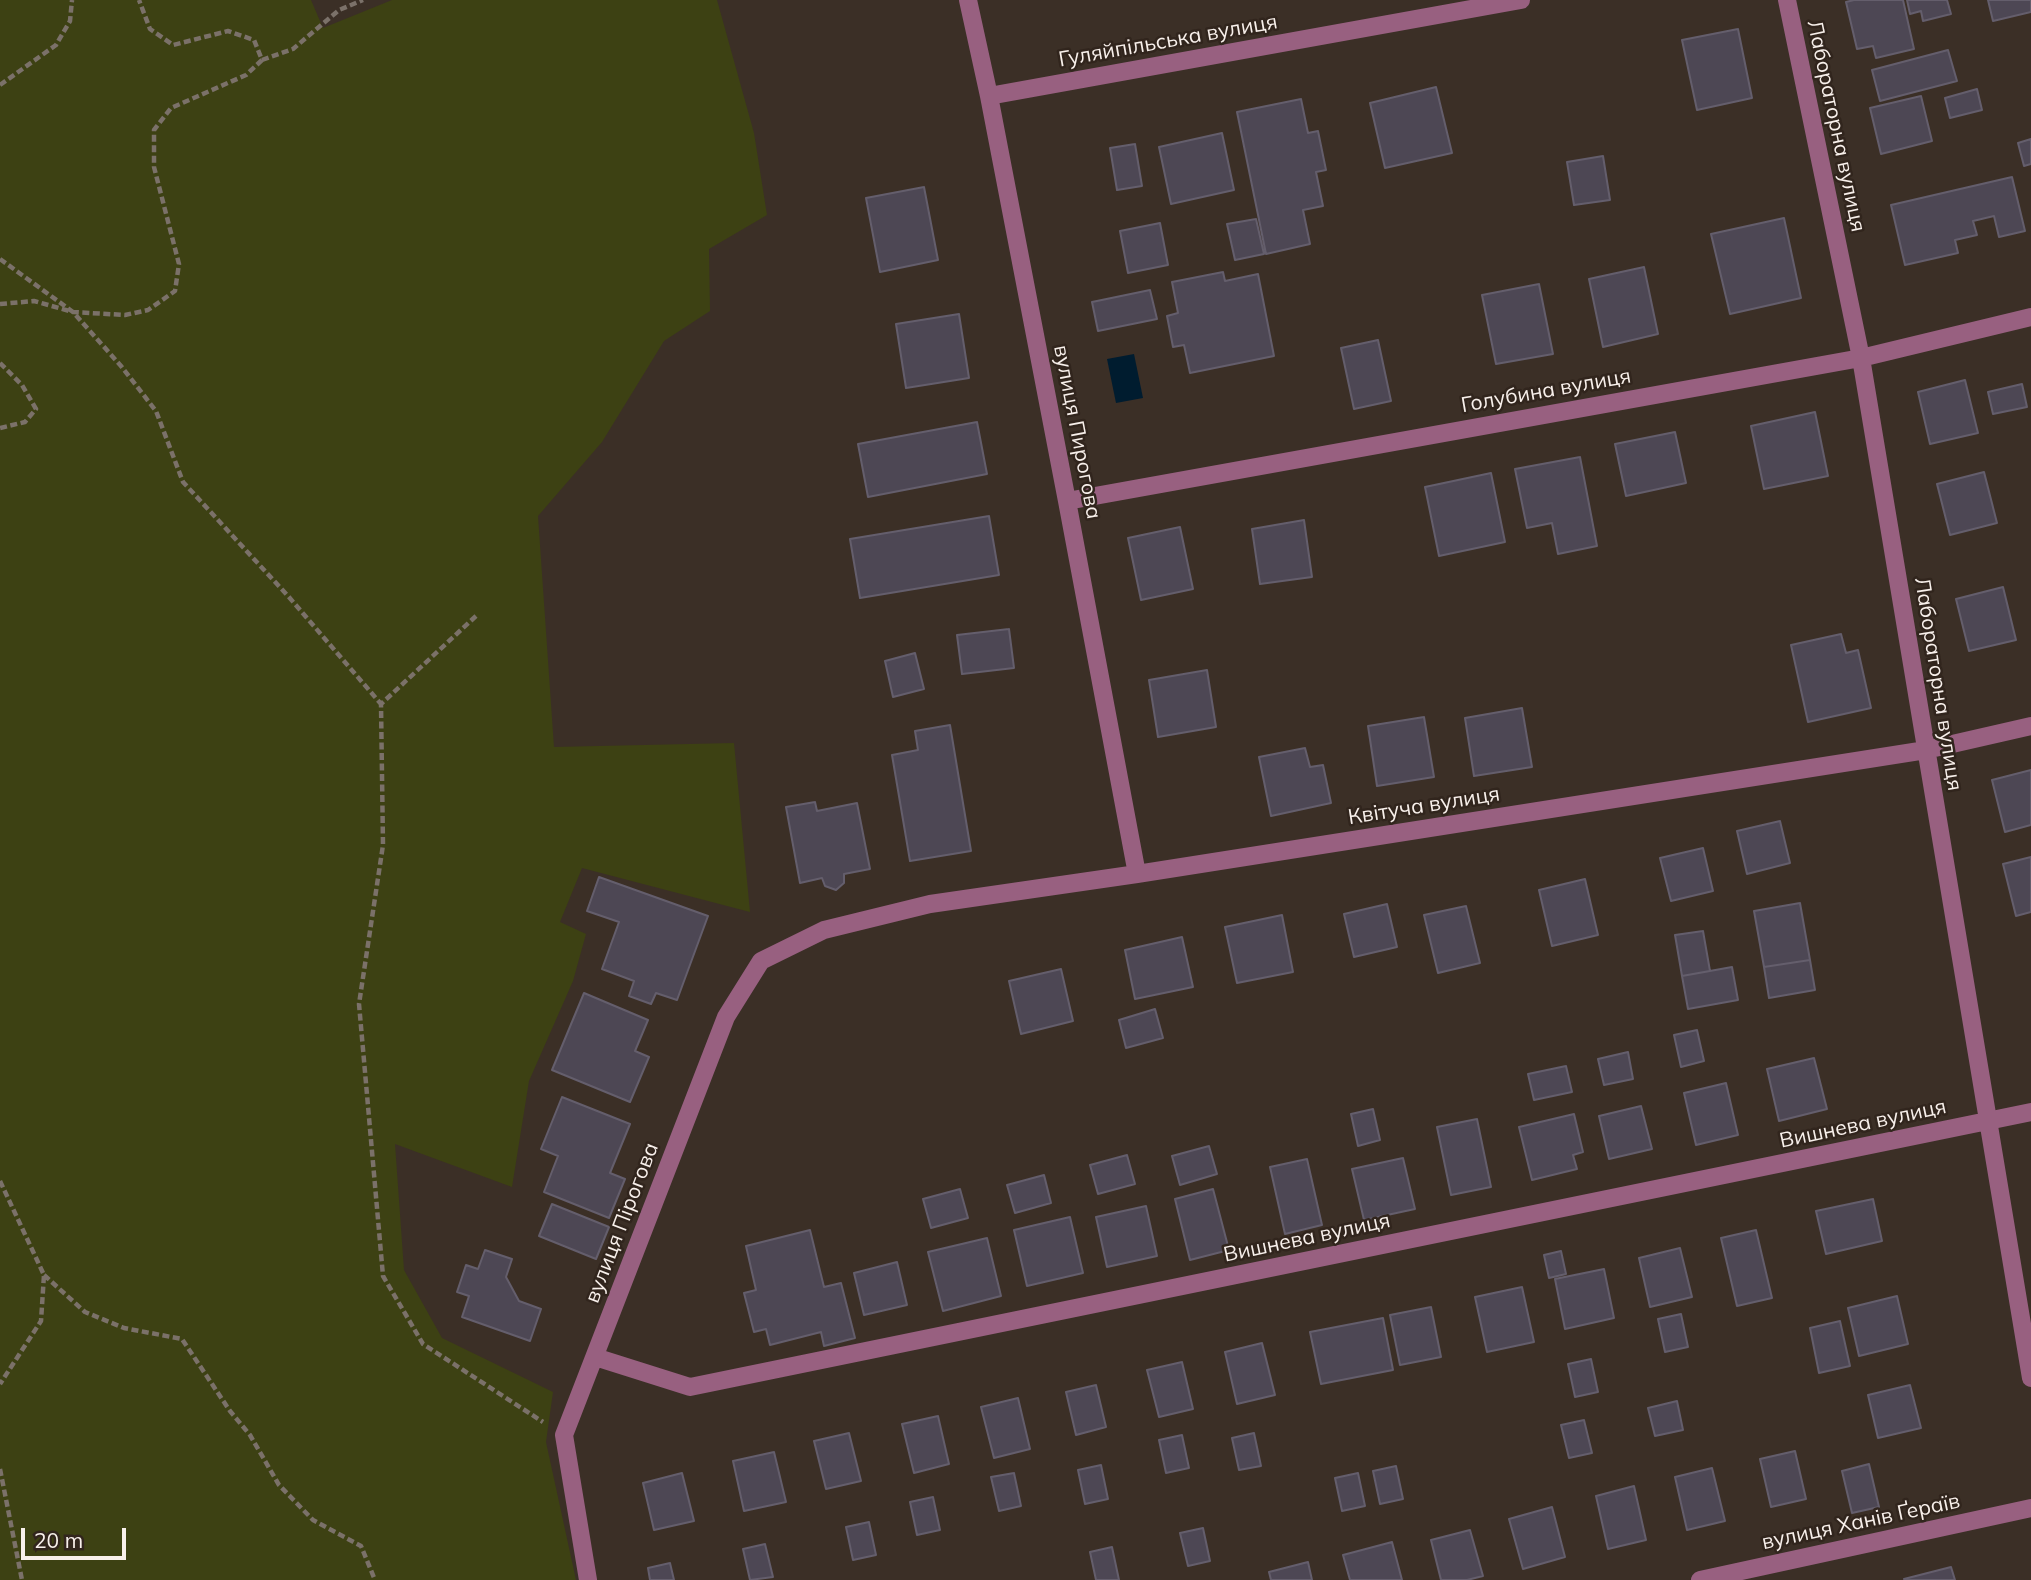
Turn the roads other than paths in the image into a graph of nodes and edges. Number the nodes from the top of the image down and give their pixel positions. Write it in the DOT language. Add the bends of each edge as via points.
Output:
graph roads {
  1 [pos="968,0"];
  2 [pos="1521,0"];
  3 [pos="1787,0"];
  4 [pos="989,96"];
  5 [pos="2031,317"];
  6 [pos="1861,358"];
  7 [pos="1067,501"];
  8 [pos="2031,726"];
  9 [pos="1926,750"];
  10 [pos="1137,874"];
  11 [pos="824,930"];
  12 [pos="2031,1112"];
  13 [pos="1988,1122"];
  14 [pos="595,1357"];
  15 [pos="2031,1378"];
  16 [pos="2031,1508"];
  17 [pos="588,1580"];
  18 [pos="1700,1580"];
  1 -- 4 [label="street, вулиця Пирогова"];
  2 -- 4 [label="street, Гуляйпільська вулиця"];
  3 -- 6 [label="street, Лабораторна вулиця"];
  4 -- 7 [label="street, вулиця Пирогова"];
  5 -- 6 [label="street, Голубина вулиця"];
  6 -- 7 [label="street, Голубина вулиця"];
  6 -- 9 [label="street, Лабораторна вулиця"];
  7 -- 10 [label="street, вулиця Пирогова"];
  8 -- 9 [label="street, Квітуча вулиця"];
  9 -- 10 [label="street, Квітуча вулиця"];
  9 -- 13 [label="street, Лабораторна вулиця"];
  10 -- 11 [label="street, Квітуча вулиця" via="930,904"];
  11 -- 14 [label="street, вулиця Пірогова" via="761,961 726,1017"];
  12 -- 13 [label="street, Вишнева вулиця"];
  13 -- 14 [label="street, Вишнева вулиця" via="690,1387"];
  13 -- 15 [label="street, Лабораторна вулиця"];
  14 -- 17 [label="street, вулиця Пірогова" via="565,1435"];
  16 -- 18 [label="street, вулиця Ханів Ґераїв"];
}
